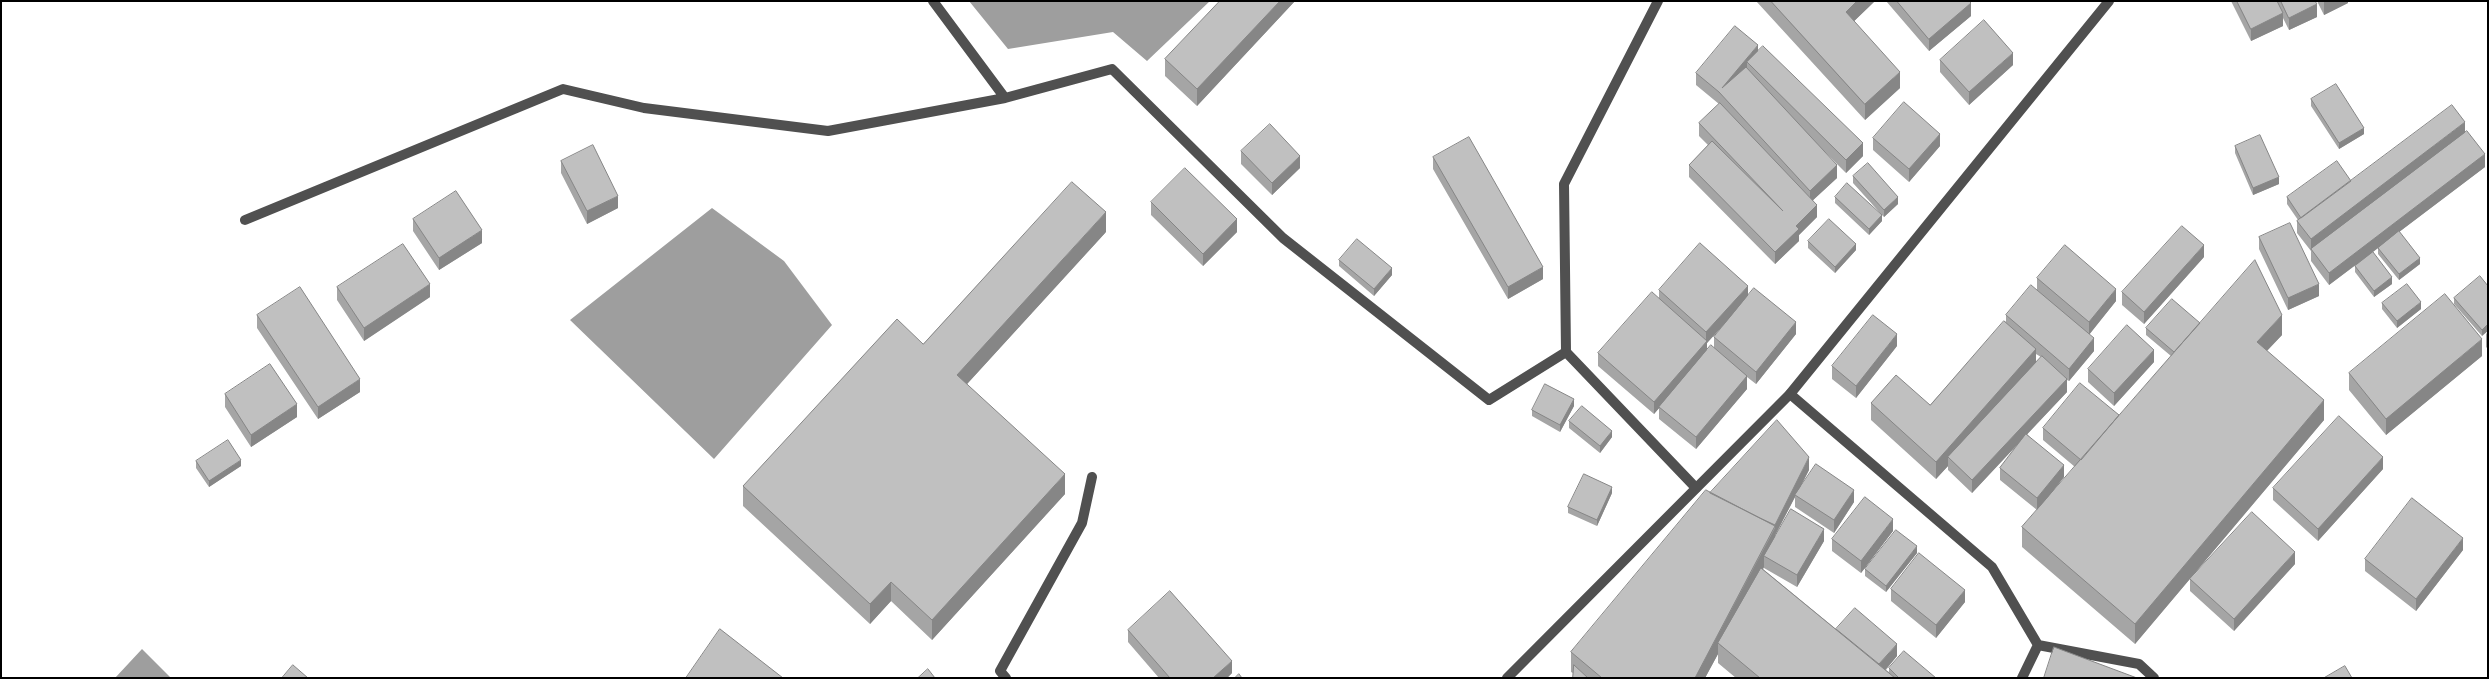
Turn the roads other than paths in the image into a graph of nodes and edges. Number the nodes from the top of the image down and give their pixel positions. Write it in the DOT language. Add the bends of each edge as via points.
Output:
graph roads {
  1 [pos="933,1"];
  2 [pos="1658,1"];
  3 [pos="2109,1"];
  4 [pos="1006,98"];
  5 [pos="245,220"];
  6 [pos="1566,352"];
  7 [pos="1790,394"];
  8 [pos="1092,477"];
  9 [pos="1696,488"];
  10 [pos="2038,645"];
  11 [pos="1006,678"];
  12 [pos="1507,678"];
  13 [pos="2022,678"];
  14 [pos="2154,678"];
  1 -- 4 [label="street"];
  2 -- 6 [label="street" via="1564,184"];
  3 -- 7 [label="street"];
  4 -- 5 [label="street" via="828,131 644,108 563,89"];
  4 -- 6 [label="street" via="1112,69 1283,238 1489,400"];
  6 -- 9 [label="street"];
  7 -- 9 [label="street"];
  7 -- 10 [label="street" via="1992,567"];
  8 -- 11 [label="street" via="1082,523 1000,671"];
  9 -- 12 [label="street"];
  10 -- 13 [label="street"];
  10 -- 14 [label="street" via="2139,664"];
}
